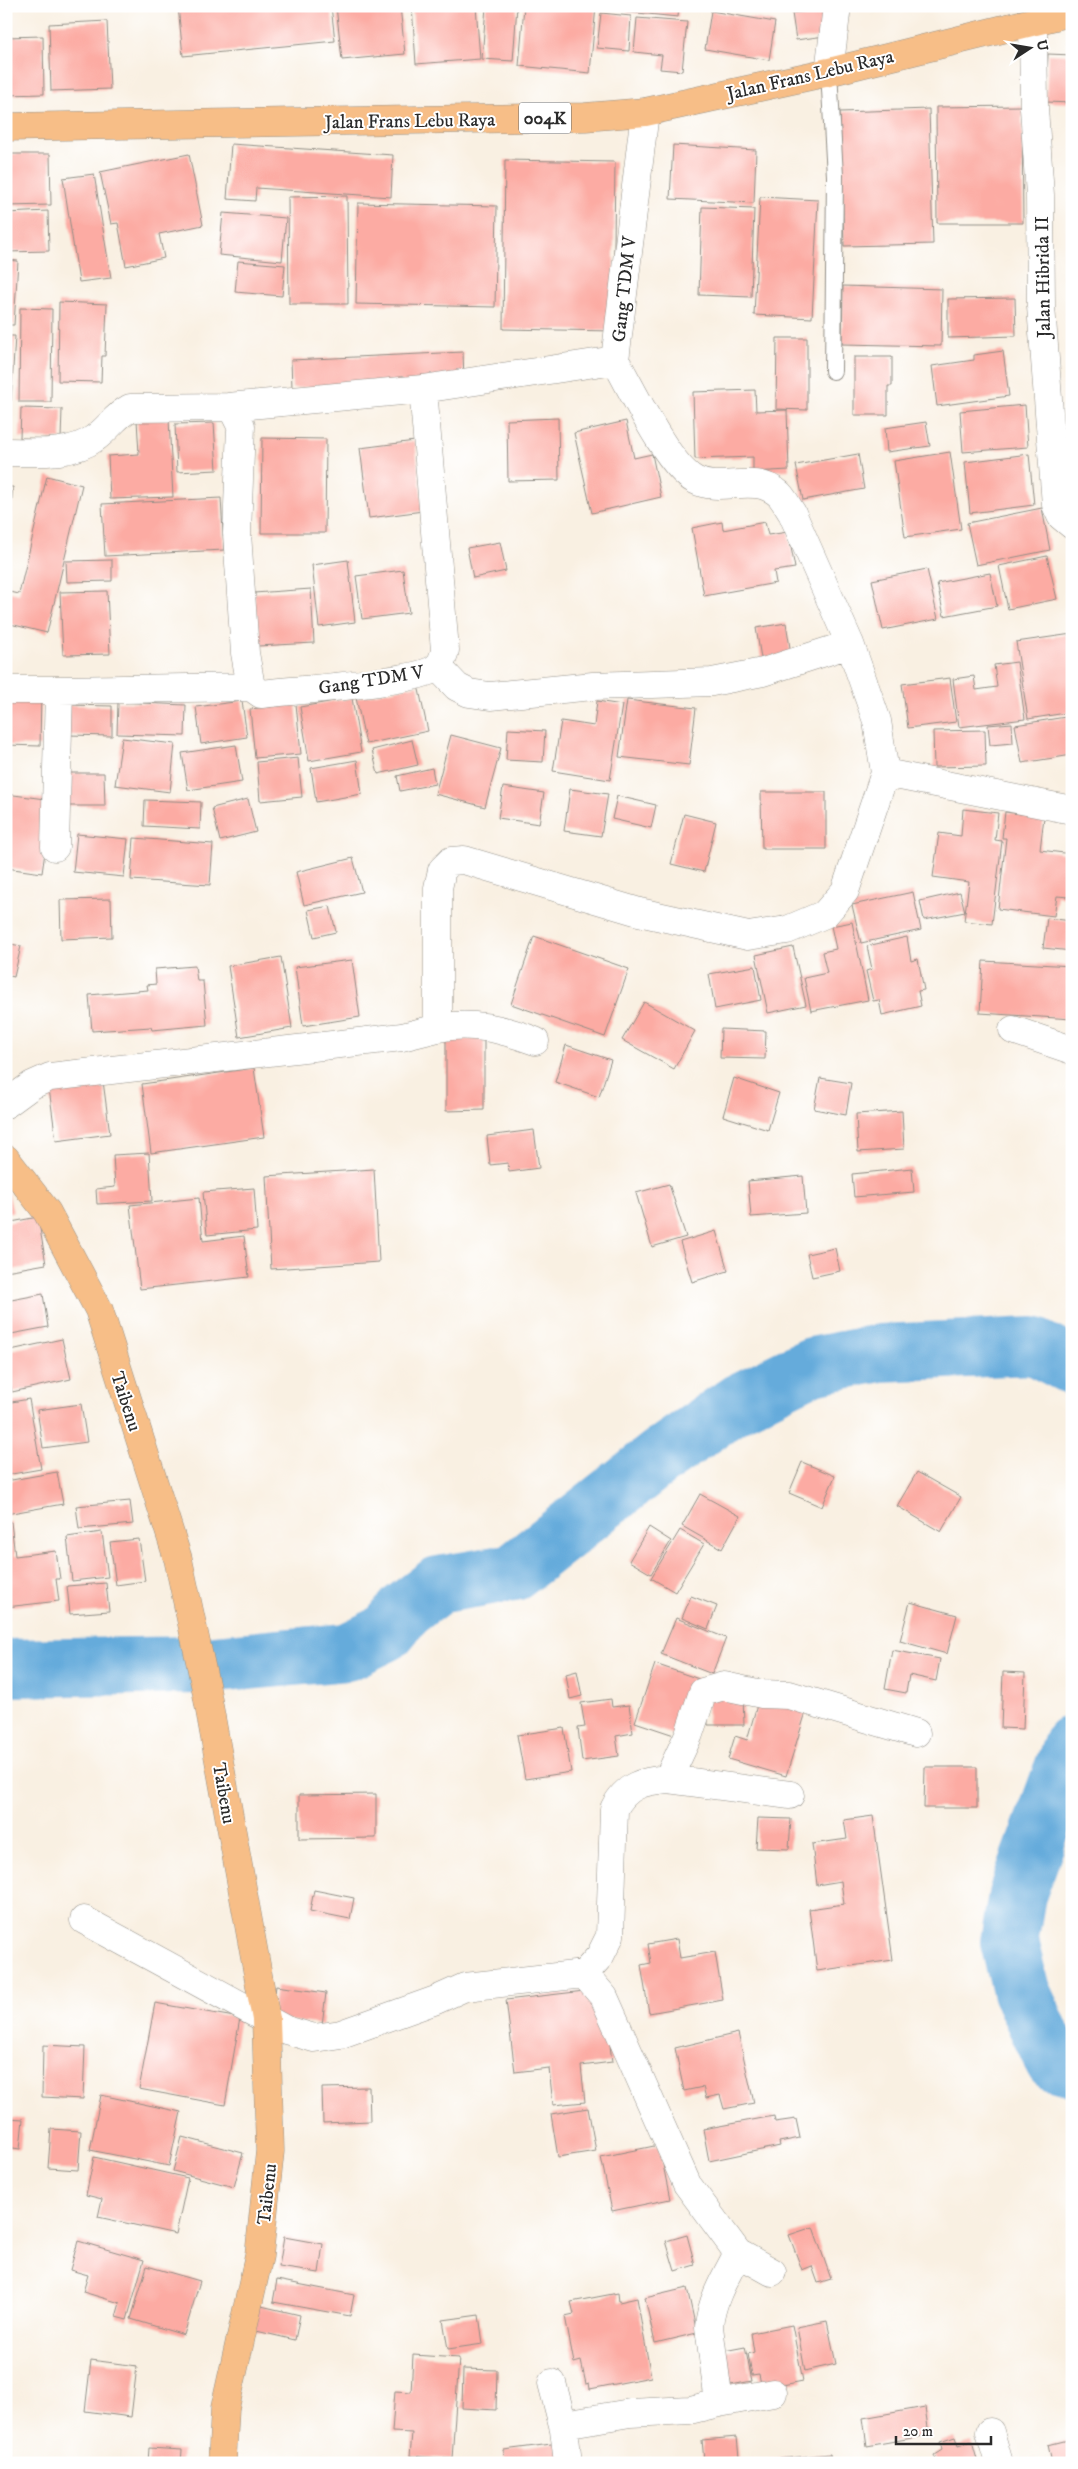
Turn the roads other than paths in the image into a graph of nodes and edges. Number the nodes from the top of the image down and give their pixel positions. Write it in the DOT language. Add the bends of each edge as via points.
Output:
graph roads {
  1 [pos="837,6"];
  2 [pos="1072,12"];
  3 [pos="1033,22"];
  4 [pos="829,72"];
  5 [pos="645,112"];
  6 [pos="6,127"];
  7 [pos="615,360"];
  8 [pos="833,371"];
  9 [pos="423,389"];
  10 [pos="228,407"];
  11 [pos="6,452"];
  12 [pos="1072,525"];
  13 [pos="850,644"];
  14 [pos="438,667"];
  15 [pos="251,687"];
  16 [pos="6,690"];
  17 [pos="59,690"];
  18 [pos="885,773"];
  19 [pos="1072,810"];
  20 [pos="55,847"];
  21 [pos="438,1028"];
  22 [pos="1013,1030"];
  23 [pos="535,1041"];
  24 [pos="1072,1050"];
  25 [pos="6,1104"];
  26 [pos="6,1159"];
  27 [pos="916,1733"];
  28 [pos="668,1779"];
  29 [pos="790,1795"];
  30 [pos="84,1920"];
  31 [pos="584,1974"];
  32 [pos="266,2019"];
  33 [pos="738,2253"];
  34 [pos="772,2272"];
  35 [pos="552,2383"];
  36 [pos="773,2393"];
  37 [pos="720,2403"];
  38 [pos="563,2423"];
  39 [pos="990,2432"];
  40 [pos="222,2463"];
  41 [pos="568,2463"];
  42 [pos="999,2463"];
  1 -- 4 [label="street"];
  2 -- 3 [label="main road, Jalan Frans Lebu Raya / 004K"];
  3 -- 4 [label="main road, Jalan Frans Lebu Raya / 004K"];
  3 -- 12 [label="street, Jalan Hibrida II" via="1044,355 1056,505 1061,516"];
  4 -- 5 [label="main road, Jalan Frans Lebu Raya / 004K"];
  4 -- 8 [label="lane" via="835,176"];
  5 -- 6 [label="main road, Jalan Frans Lebu Raya / 004K" via="585,117"];
  5 -- 7 [label="street, Gang TDM V"];
  7 -- 9 [label="street, Gang TDM V"];
  7 -- 13 [label="street" via="667,452 695,480 713,484 745,482 762,485 779,494 792,513"];
  9 -- 10 [label="street"];
  9 -- 14 [label="street, Gang TDM V" via="445,650"];
  10 -- 11 [label="street" via="130,408 118,415 94,439 80,445 54,451"];
  10 -- 15 [label="street" via="241,426 237,533 244,644"];
  13 -- 14 [label="street" via="763,672 712,682 593,686 490,696 457,688"];
  13 -- 18 [label="street" via="877,722"];
  14 -- 15 [label="street, Gang TDM V" via="423,674 364,683 261,694"];
  15 -- 17 [label="street, Gang TDM V"];
  16 -- 17 [label="street, Gang TDM V"];
  17 -- 20 [label="street"];
  18 -- 19 [label="street"];
  18 -- 21 [label="street" via="845,891 825,914 786,930 748,936 696,926 464,860 451,861 442,870 438,888"];
  21 -- 23 [label="street" via="459,1023"];
  21 -- 25 [label="street" via="402,1037 50,1077 32,1085"];
  22 -- 24 [label="street"];
  26 -- 32 [label="main road, Taibenu" via="47,1212 98,1310 178,1559 206,1689"];
  27 -- 28 [label="street" via="789,1695 762,1694 724,1686 704,1692"];
  28 -- 29 [label="street"];
  28 -- 31 [label="street" via="645,1781 621,1795 614,1809 610,1936 600,1956"];
  30 -- 32 [label="street"];
  31 -- 32 [label="street" via="465,1987 341,2034 314,2038 286,2030"];
  31 -- 33 [label="street" via="604,1997 687,2184"];
  32 -- 40 [label="main road, Taibenu" via="270,2151 259,2256 225,2408"];
  33 -- 34 [label="street"];
  33 -- 37 [label="street" via="710,2318"];
  35 -- 38 [label="street"];
  36 -- 37 [label="street"];
  37 -- 38 [label="street" via="690,2410 630,2413"];
  38 -- 41 [label="street"];
  39 -- 42 [label="street"];
}
